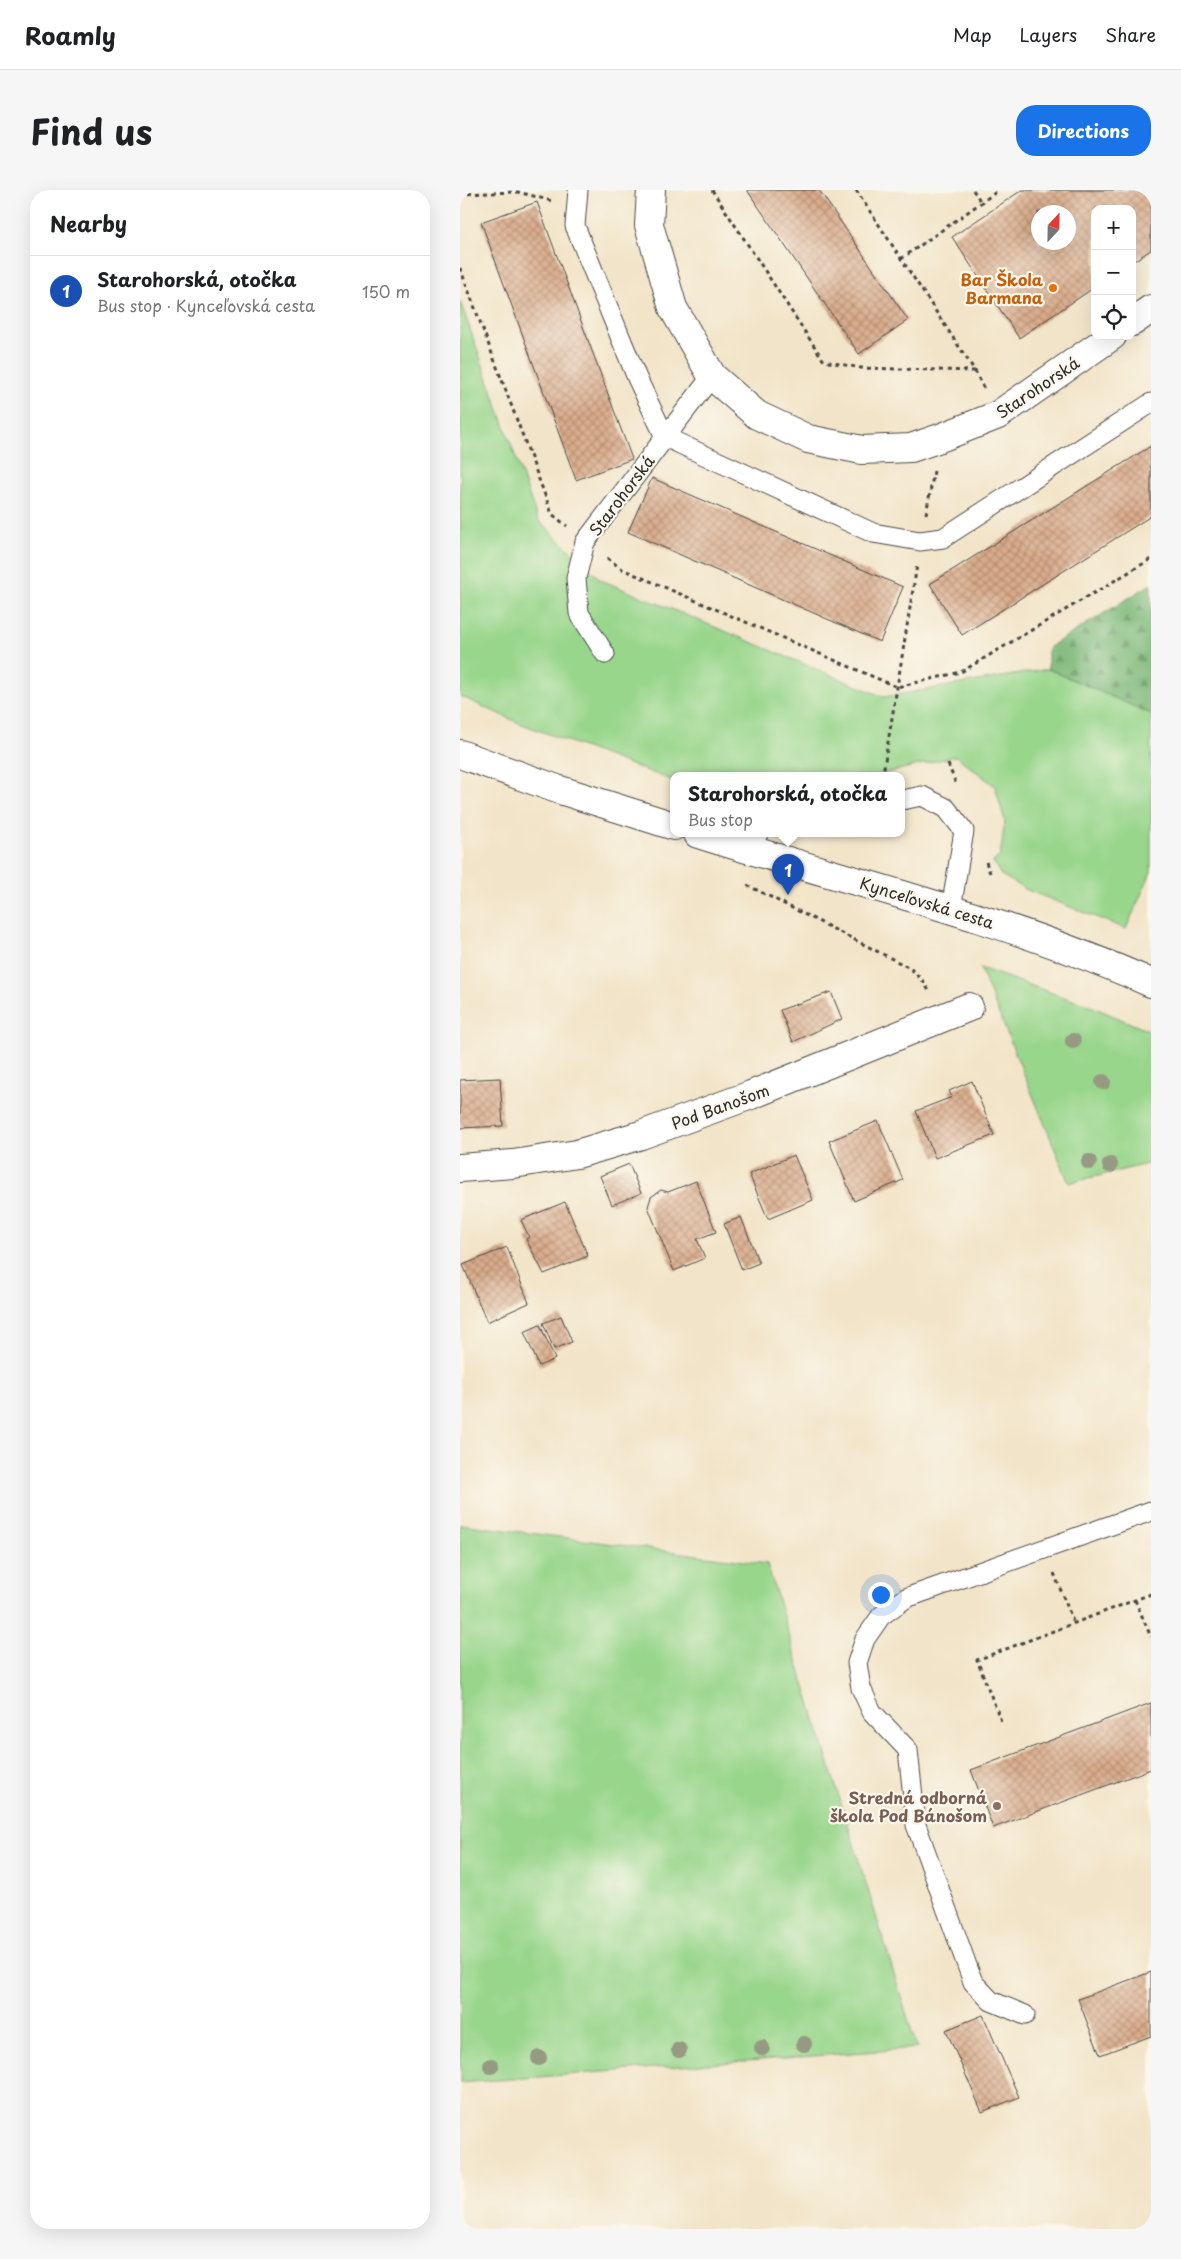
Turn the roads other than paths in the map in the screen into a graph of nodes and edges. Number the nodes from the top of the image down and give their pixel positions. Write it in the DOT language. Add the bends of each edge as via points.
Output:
graph roads {
  1 [pos="651,190"];
  2 [pos="577,199"];
  3 [pos="1151,309"];
  4 [pos="1136,319"];
  5 [pos="1106,340"];
  6 [pos="712,376"];
  7 [pos="1151,403"];
  8 [pos="665,437"];
  9 [pos="605,654"];
  10 [pos="460,754"];
  11 [pos="905,799"];
  12 [pos="670,825"];
  13 [pos="708,837"];
  14 [pos="750,837"];
  15 [pos="731,844"];
  16 [pos="951,909"];
  17 [pos="1151,983"];
  18 [pos="970,1007"];
  19 [pos="460,1168"];
  20 [pos="1151,1511"];
  21 [pos="1025,2015"];
  1 -- 6 [label="street, Starohorská" via="649,225 673,308"];
  2 -- 8 [label="lane" via="575,226 637,378"];
  3 -- 4 [label="street"];
  5 -- 6 [label="street, Starohorská" via="998,415 912,448 862,450 808,439 757,415"];
  6 -- 8 [label="lane, Starohorská"];
  7 -- 8 [label="lane" via="943,538 920,541 873,533"];
  8 -- 9 [label="lane, Starohorská" via="585,542 576,578 579,613"];
  10 -- 12 [label="street"];
  11 -- 16 [label="lane" via="922,796 946,808 964,831"];
  13 -- 15 [label="street, Kynceľovská cesta"];
  14 -- 15 [label="lane"];
  15 -- 16 [label="street, Kynceľovská cesta"];
  16 -- 17 [label="street, Kynceľovská cesta" via="1072,950"];
  18 -- 19 [label="street, Pod Banošom" via="751,1096 641,1135 577,1154"];
  20 -- 21 [label="lane" via="906,1598 881,1616 865,1639 857,1662 861,1688 872,1712 908,1750 916,1825 973,1982 992,2001"];
}
